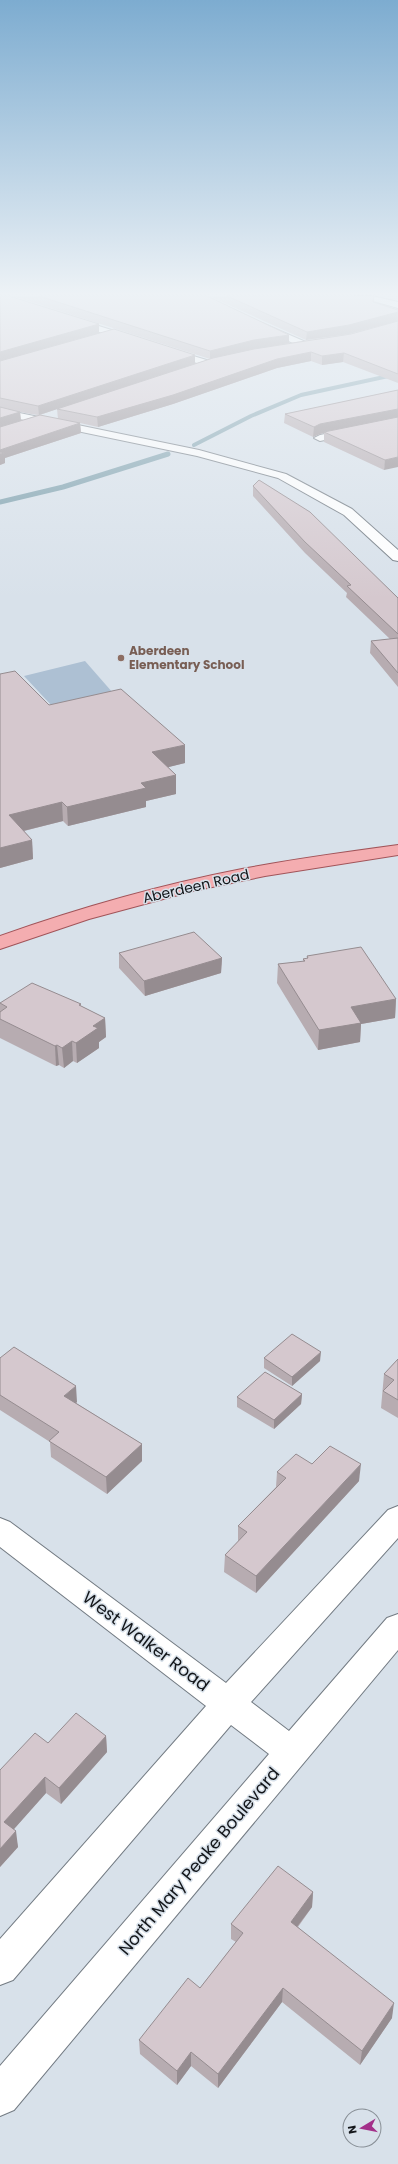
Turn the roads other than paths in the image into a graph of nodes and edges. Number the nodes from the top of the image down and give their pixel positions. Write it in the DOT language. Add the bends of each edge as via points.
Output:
graph roads {
  1 [pos="0,412"];
  2 [pos="60,414"];
  3 [pos="41,420"];
  4 [pos="398,422"];
  5 [pos="20,427"];
  6 [pos="320,438"];
  7 [pos="398,557"];
  8 [pos="398,850"];
  9 [pos="0,943"];
  10 [pos="398,1518"];
  11 [pos="0,1530"];
  12 [pos="398,1627"];
  13 [pos="228,1703"];
  14 [pos="292,1752"];
  15 [pos="0,1967"];
  16 [pos="0,2096"];
  1 -- 3 [label="street"];
  2 -- 3 [label="street"];
  3 -- 5 [label="street"];
  3 -- 7 [label="street" via="199,453 282,476 348,512"];
  4 -- 6 [label="street"];
  8 -- 9 [label="main road, Aberdeen Road" via="222,879 121,903"];
  10 -- 13 [label="street"];
  11 -- 13 [label="street, West Walker Road"];
  12 -- 14 [label="street, North Mary Peake Boulevard"];
  13 -- 14 [label="street, West Walker Road"];
  13 -- 15 [label="street"];
  14 -- 16 [label="street, North Mary Peake Boulevard"];
}
